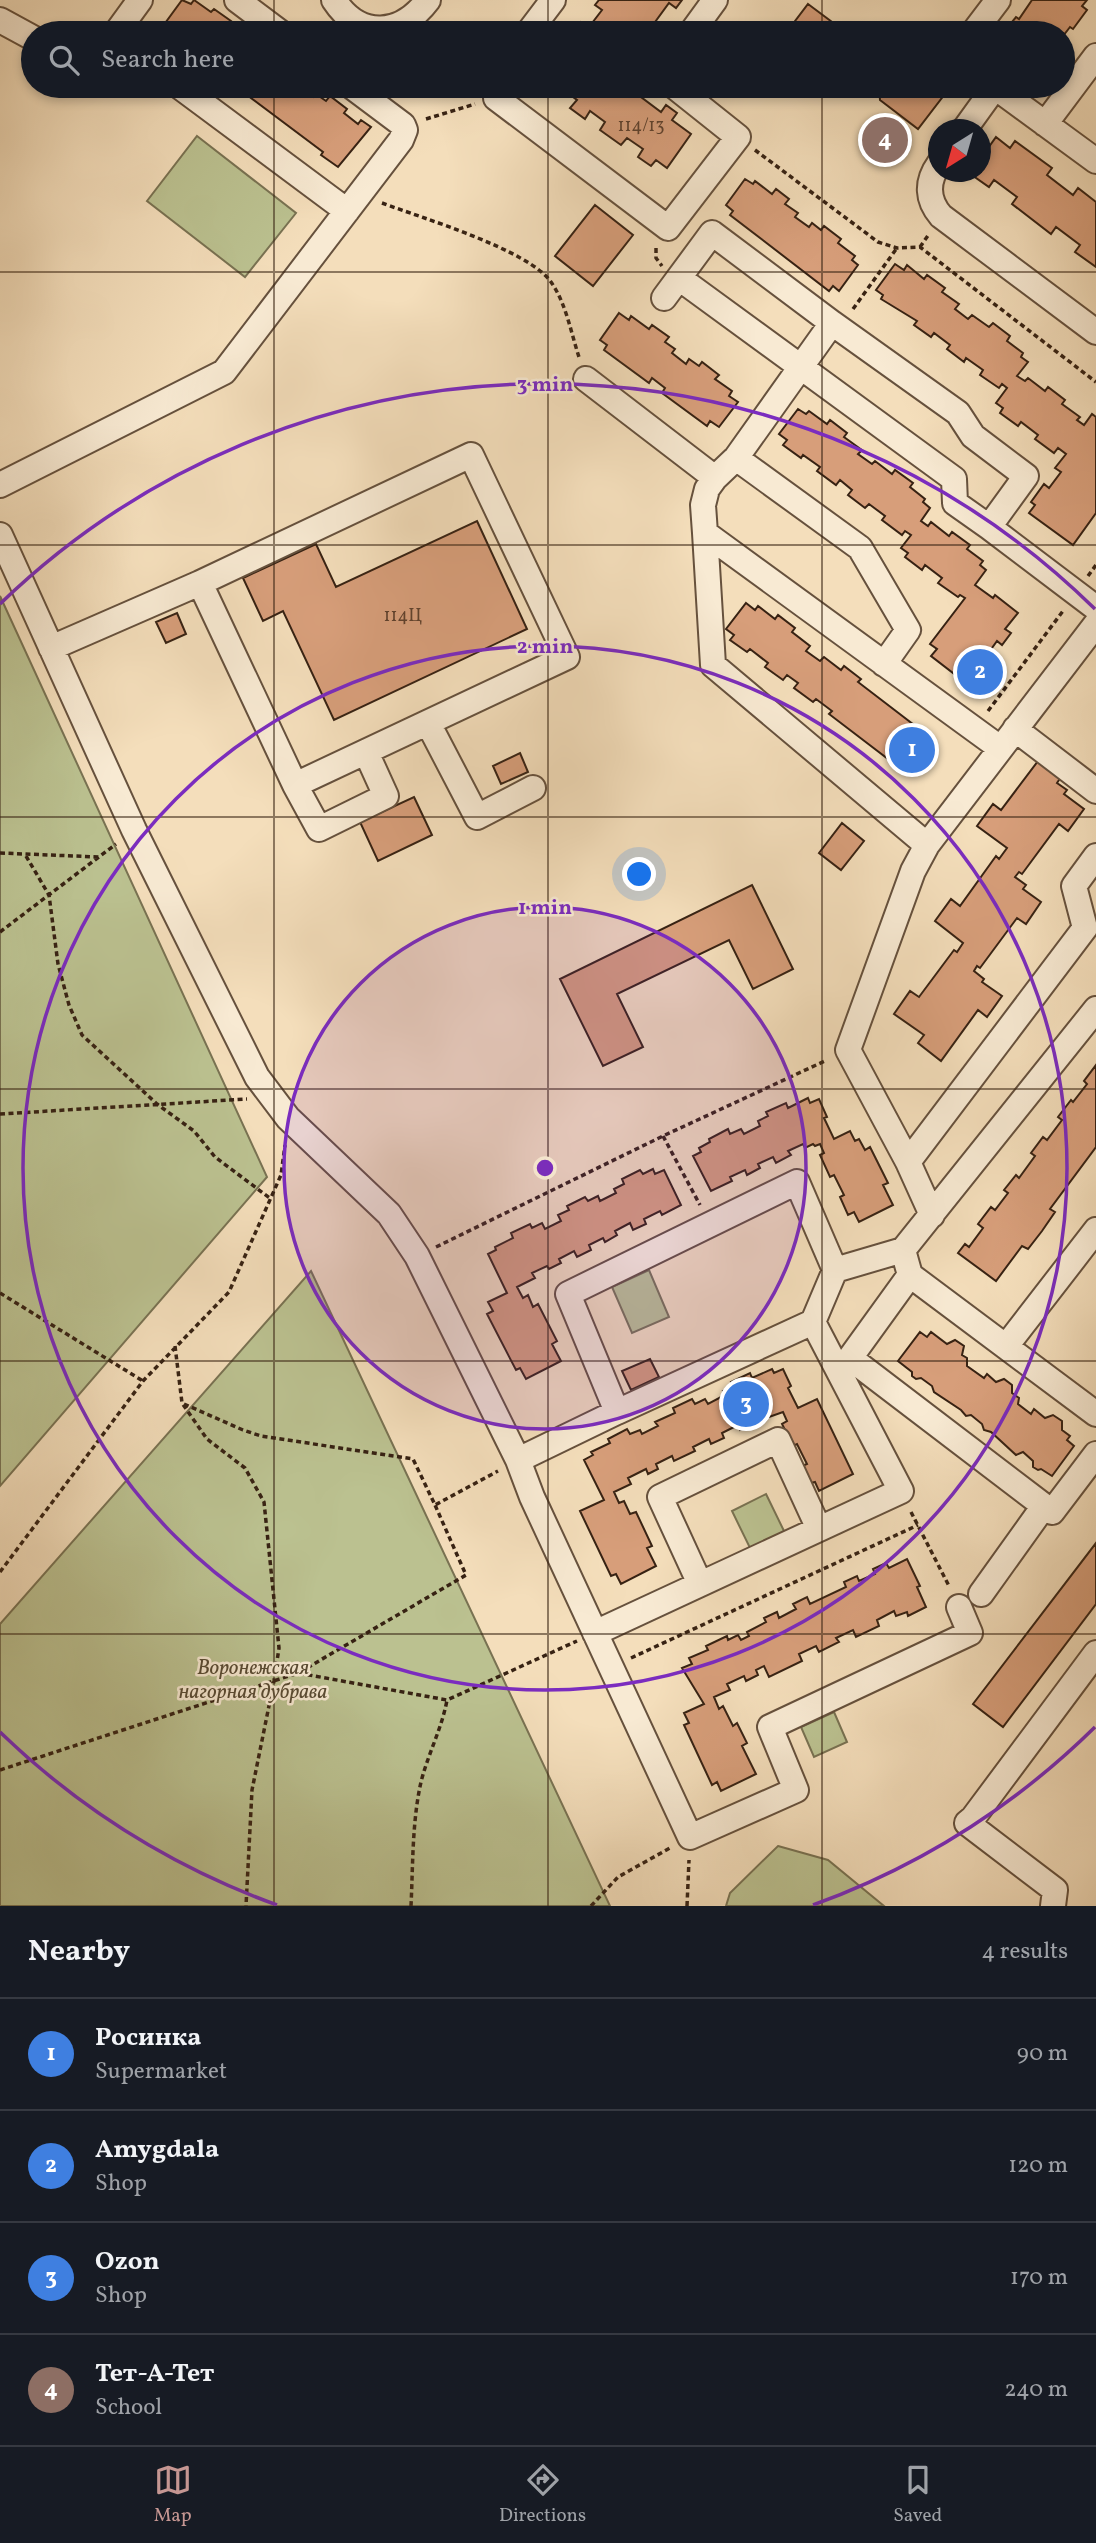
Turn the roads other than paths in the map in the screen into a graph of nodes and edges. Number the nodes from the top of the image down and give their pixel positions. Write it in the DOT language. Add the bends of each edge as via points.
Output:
graph roads {
  1 [pos="140,0"];
  2 [pos="237,0"];
  3 [pos="334,0"];
  4 [pos="428,0"];
  5 [pos="553,0"];
  6 [pos="715,0"];
  7 [pos="998,0"];
  8 [pos="0,20"];
  9 [pos="125,21"];
  10 [pos="265,21"];
  11 [pos="355,21"];
  12 [pos="408,21"];
  13 [pos="537,21"];
  14 [pos="700,21"];
  15 [pos="982,21"];
  16 [pos="21,31"];
  17 [pos="1096,56"];
  18 [pos="1075,84"];
  19 [pos="197,98"];
  20 [pos="367,98"];
  21 [pos="504,98"];
  22 [pos="689,98"];
  23 [pos="986,98"];
  24 [pos="1010,98"];
  25 [pos="1064,98"];
  26 [pos="972,119"];
  27 [pos="1045,124"];
  28 [pos="1096,162"];
  29 [pos="930,182"];
  30 [pos="354,203"];
  31 [pos="679,278"];
  32 [pos="664,298"];
  33 [pos="835,326"];
  34 [pos="1096,332"];
  35 [pos="800,366"];
  36 [pos="586,379"];
  37 [pos="736,458"];
  38 [pos="715,478"];
  39 [pos="0,485"];
  40 [pos="989,527"];
  41 [pos="705,533"];
  42 [pos="0,535"];
  43 [pos="200,583"];
  44 [pos="1095,624"];
  45 [pos="51,648"];
  46 [pos="884,664"];
  47 [pos="428,723"];
  48 [pos="1008,739"];
  49 [pos="366,752"];
  50 [pos="295,785"];
  51 [pos="533,788"];
  52 [pos="1096,791"];
  53 [pos="927,845"];
  54 [pos="1096,856"];
  55 [pos="1090,932"];
  56 [pos="1096,1009"];
  57 [pos="908,1162"];
  58 [pos="932,1215"];
  59 [pos="1096,1230"];
  60 [pos="903,1250"];
  61 [pos="835,1270"];
  62 [pos="910,1275"];
  63 [pos="813,1322"];
  64 [pos="1007,1345"];
  65 [pos="843,1362"];
  66 [pos="617,1412"];
  67 [pos="1096,1414"];
  68 [pos="1096,1454"];
  69 [pos="518,1460"];
  70 [pos="1044,1506"];
  71 [pos="819,1529"];
  72 [pos="700,1584"];
  73 [pos="981,1594"];
  74 [pos="959,1606"];
  75 [pos="595,1633"];
  76 [pos="1096,1653"];
  77 [pos="1053,1906"];
  1 -- 9 [label="street"];
  2 -- 10 [label="street"];
  3 -- 11 [label="street"];
  4 -- 12 [label="street"];
  5 -- 13 [label="street"];
  6 -- 14 [label="street"];
  7 -- 15 [label="street"];
  8 -- 16 [label="street"];
  17 -- 18 [label="street"];
  19 -- 30 [label="street"];
  20 -- 30 [label="street" via="405,130"];
  21 -- 22 [label="street" via="668,228 738,137"];
  23 -- 26 [label="street"];
  24 -- 27 [label="street"];
  25 -- 27 [label="street"];
  27 -- 28 [label="street"];
  29 -- 34 [label="street" via="928,193 941,216"];
  30 -- 39 [label="street" via="224,372"];
  31 -- 32 [label="street"];
  31 -- 33 [label="street" via="712,233"];
  31 -- 35 [label="street"];
  33 -- 35 [label="street"];
  33 -- 40 [label="street" via="958,413 973,436 1026,476"];
  35 -- 37 [label="street"];
  35 -- 40 [label="street" via="954,479 955,503"];
  36 -- 38 [label="street"];
  37 -- 38 [label="street"];
  37 -- 46 [label="street" via="860,548 908,630"];
  38 -- 41 [label="street" via="703,505"];
  40 -- 44 [label="street" via="1075,593"];
  41 -- 46 [label="street"];
  41 -- 53 [label="street" via="713,665"];
  42 -- 45 [label="street"];
  43 -- 45 [label="street"];
  43 -- 47 [label="street" via="471,455 567,657"];
  43 -- 50 [label="street"];
  44 -- 48 [label="street"];
  45 -- 69 [label="street" via="134,830 257,1077 288,1118 389,1214 417,1256"];
  46 -- 48 [label="street" via="974,729"];
  47 -- 49 [label="street"];
  47 -- 51 [label="street" via="477,817"];
  48 -- 52 [label="street"];
  48 -- 53 [label="street"];
  49 -- 50 [label="street"];
  49 -- 50 [label="street" via="386,796 319,829"];
  53 -- 57 [label="street" via="913,871 848,1050"];
  54 -- 55 [label="street" via="1074,886"];
  55 -- 57 [label="street"];
  56 -- 58 [label="street"];
  57 -- 58 [label="street"];
  58 -- 60 [label="street"];
  59 -- 64 [label="street"];
  60 -- 61 [label="street"];
  60 -- 62 [label="street"];
  61 -- 63 [label="street"];
  61 -- 66 [label="street" via="797,1182 568,1294"];
  62 -- 64 [label="street"];
  62 -- 65 [label="street"];
  63 -- 65 [label="street"];
  63 -- 66 [label="street"];
  64 -- 67 [label="street"];
  65 -- 70 [label="street"];
  65 -- 71 [label="street" via="901,1491"];
  66 -- 69 [label="street"];
  68 -- 70 [label="street" via="1052,1512"];
  69 -- 75 [label="street"];
  70 -- 73 [label="street"];
  71 -- 72 [label="street"];
  71 -- 72 [label="street" via="778,1440 660,1497"];
  72 -- 75 [label="street"];
  74 -- 75 [label="street" via="970,1633 770,1727 796,1790 690,1837"];
  76 -- 77 [label="street" via="967,1823 1055,1890"];
}
